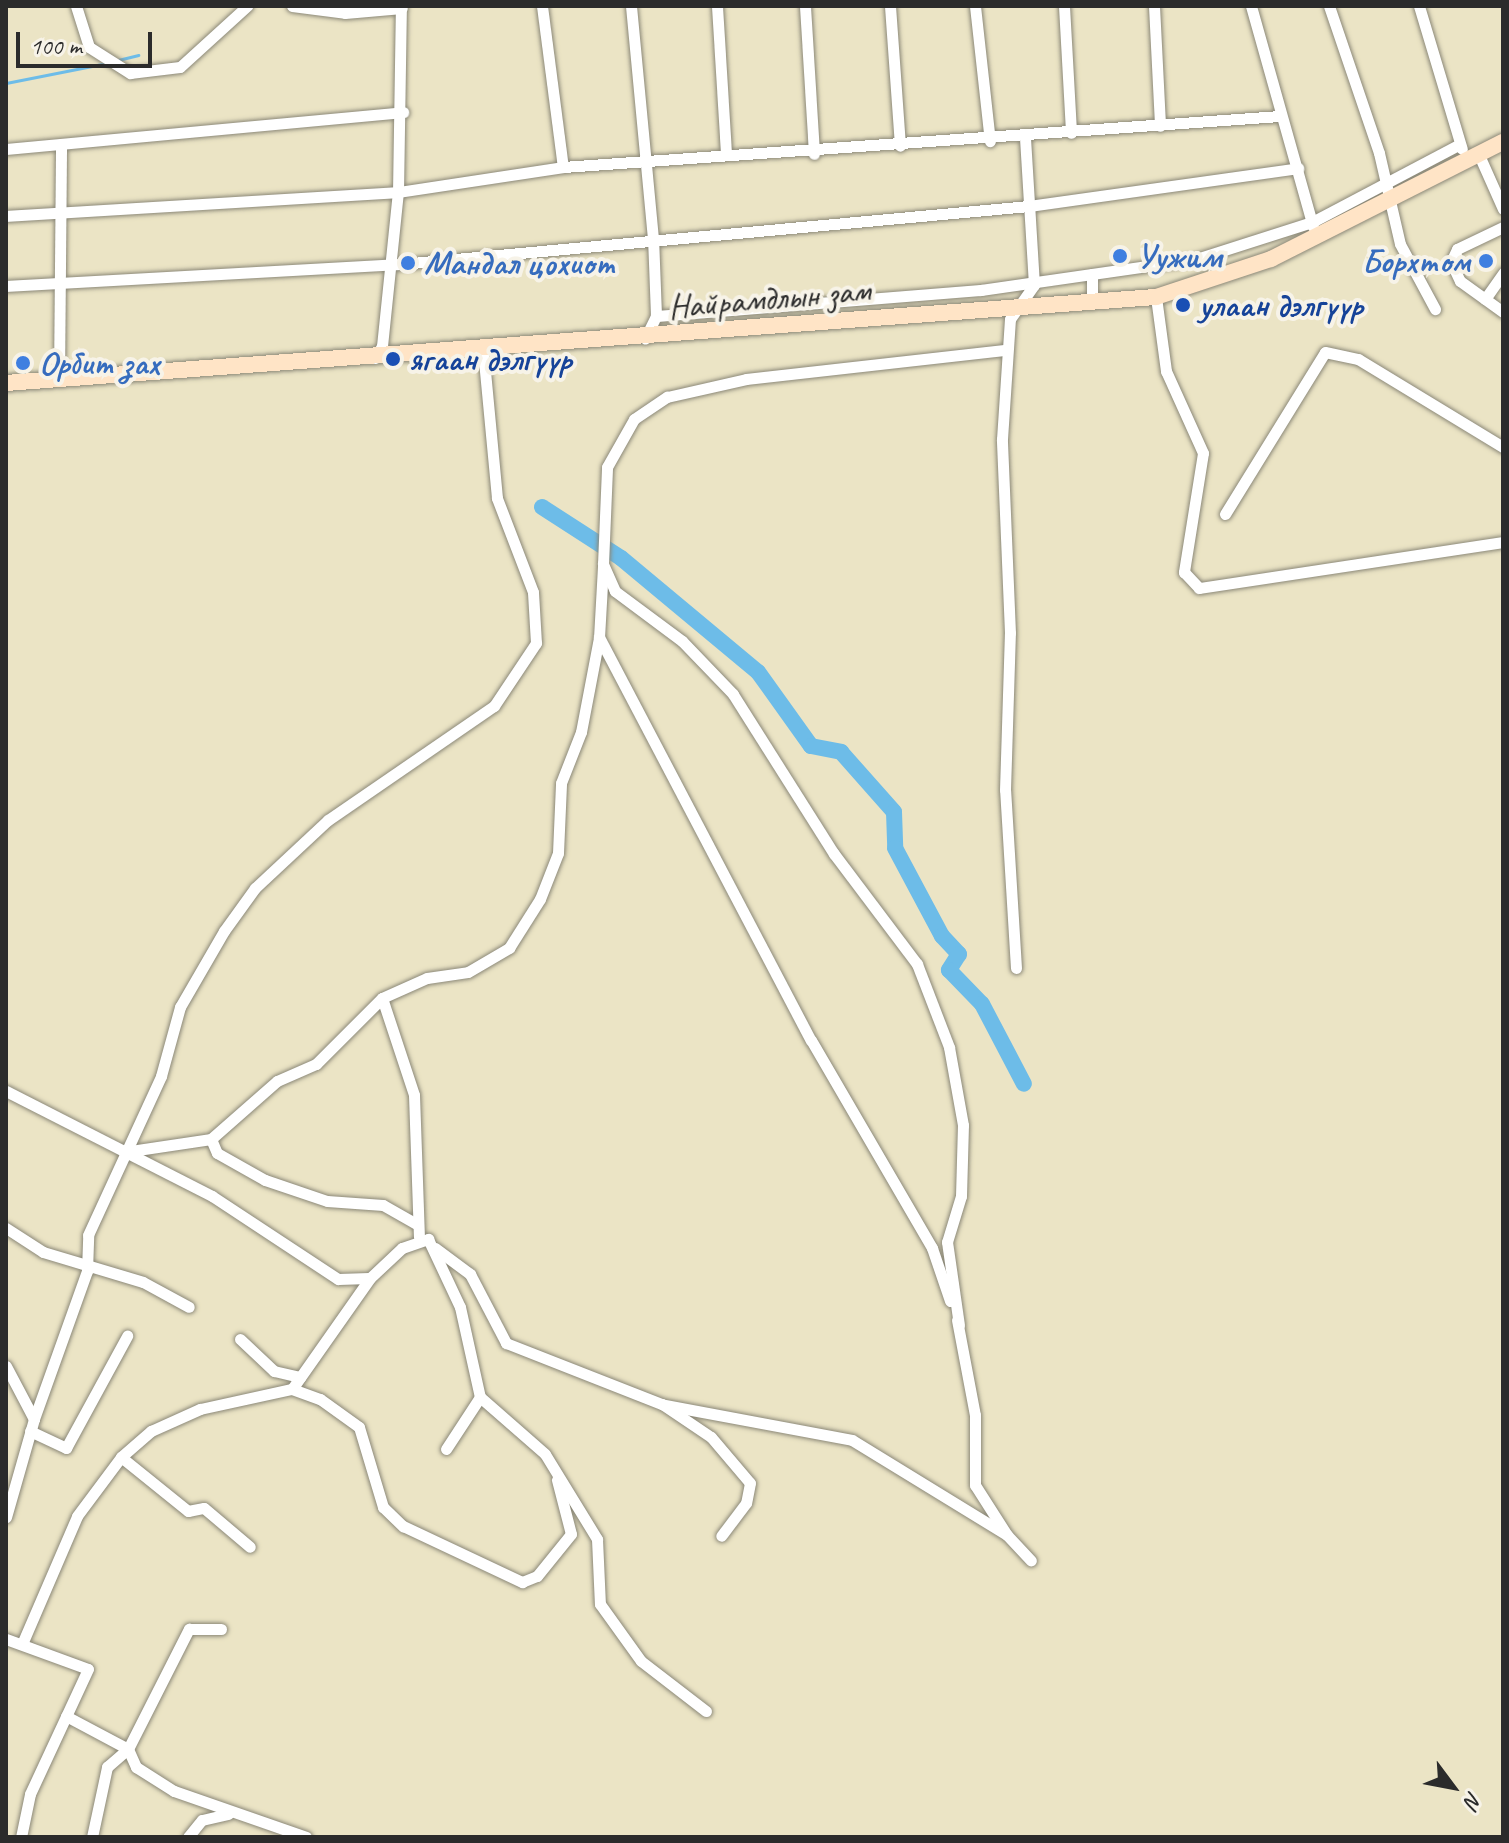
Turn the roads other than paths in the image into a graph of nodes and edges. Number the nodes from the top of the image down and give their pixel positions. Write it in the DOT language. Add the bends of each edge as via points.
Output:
graph roads {
  1 [pos="76,6"];
  2 [pos="247,6"];
  3 [pos="292,6"];
  4 [pos="542,6"];
  5 [pos="631,6"];
  6 [pos="717,6"];
  7 [pos="805,6"];
  8 [pos="890,6"];
  9 [pos="975,6"];
  10 [pos="1064,6"];
  11 [pos="1154,6"];
  12 [pos="1251,6"];
  13 [pos="1329,6"];
  14 [pos="1419,6"];
  15 [pos="402,7"];
  16 [pos="403,112"];
  17 [pos="1279,116"];
  18 [pos="1160,126"];
  19 [pos="1071,133"];
  20 [pos="1025,138"];
  21 [pos="990,141"];
  22 [pos="1503,142"];
  23 [pos="61,144"];
  24 [pos="1460,144"];
  25 [pos="900,146"];
  26 [pos="6,149"];
  27 [pos="814,154"];
  28 [pos="726,155"];
  29 [pos="1472,158"];
  30 [pos="644,161"];
  31 [pos="563,167"];
  32 [pos="1298,168"];
  33 [pos="1387,182"];
  34 [pos="398,192"];
  35 [pos="1392,202"];
  36 [pos="1029,206"];
  37 [pos="1503,209"];
  38 [pos="63,210"];
  39 [pos="6,216"];
  40 [pos="1503,227"];
  41 [pos="1314,230"];
  42 [pos="653,237"];
  43 [pos="392,262"];
  44 [pos="1503,273"];
  45 [pos="1092,274"];
  46 [pos="1034,282"];
  47 [pos="65,285"];
  48 [pos="6,286"];
  49 [pos="1156,297"];
  50 [pos="1485,299"];
  51 [pos="1092,303"];
  52 [pos="1013,308"];
  53 [pos="1435,309"];
  54 [pos="1503,312"];
  55 [pos="656,316"];
  56 [pos="645,339"];
  57 [pos="1006,350"];
  58 [pos="483,351"];
  59 [pos="373,361"];
  60 [pos="59,380"];
  61 [pos="6,383"];
  62 [pos="1503,447"];
  63 [pos="1225,514"];
  64 [pos="1503,542"];
  65 [pos="604,563"];
  66 [pos="599,637"];
  67 [pos="1016,968"];
  68 [pos="382,998"];
  69 [pos="6,1091"];
  70 [pos="211,1139"];
  71 [pos="124,1152"];
  72 [pos="6,1228"];
  73 [pos="419,1231"];
  74 [pos="435,1247"];
  75 [pos="87,1271"];
  76 [pos="370,1278"];
  77 [pos="189,1307"];
  78 [pos="959,1325"];
  79 [pos="127,1336"];
  80 [pos="240,1339"];
  81 [pos="6,1366"];
  82 [pos="300,1377"];
  83 [pos="292,1389"];
  84 [pos="480,1397"];
  85 [pos="662,1404"];
  86 [pos="32,1425"];
  87 [pos="446,1449"];
  88 [pos="121,1457"];
  89 [pos="557,1480"];
  90 [pos="6,1517"];
  91 [pos="1007,1535"];
  92 [pos="721,1536"];
  93 [pos="250,1547"];
  94 [pos="1031,1561"];
  95 [pos="221,1629"];
  96 [pos="6,1639"];
  97 [pos="22,1644"];
  98 [pos="706,1711"];
  99 [pos="66,1716"];
  100 [pos="128,1749"];
  101 [pos="229,1814"];
  102 [pos="21,1837"];
  103 [pos="92,1837"];
  104 [pos="188,1837"];
  105 [pos="306,1837"];
  1 -- 2 [label="street" via="89,47 130,73 180,67"];
  3 -- 15 [label="street" via="345,13"];
  4 -- 31 [label="street"];
  5 -- 30 [label="street"];
  6 -- 28 [label="street"];
  7 -- 27 [label="street"];
  8 -- 25 [label="street"];
  9 -- 21 [label="street"];
  10 -- 19 [label="street"];
  11 -- 18 [label="street"];
  12 -- 17 [label="street"];
  13 -- 33 [label="street"];
  14 -- 24 [label="street"];
  15 -- 16 [label="street"];
  16 -- 23 [label="street"];
  16 -- 34 [label="street"];
  17 -- 18 [label="street"];
  17 -- 32 [label="street"];
  18 -- 19 [label="street"];
  19 -- 20 [label="street"];
  20 -- 21 [label="street"];
  20 -- 36 [label="street"];
  21 -- 25 [label="street"];
  22 -- 29 [label="main road, Найрамдлын зам"];
  23 -- 26 [label="street"];
  23 -- 38 [label="street"];
  24 -- 29 [label="street"];
  24 -- 33 [label="street"];
  25 -- 27 [label="street"];
  27 -- 28 [label="street"];
  28 -- 30 [label="street"];
  29 -- 35 [label="main road, Найрамдлын зам"];
  29 -- 37 [label="street"];
  30 -- 31 [label="street"];
  30 -- 42 [label="street"];
  31 -- 34 [label="street"];
  32 -- 36 [label="street"];
  32 -- 41 [label="street"];
  33 -- 35 [label="street"];
  33 -- 41 [label="street"];
  34 -- 38 [label="street"];
  34 -- 43 [label="street"];
  35 -- 41 [label="main road, Найрамдлын зам"];
  35 -- 53 [label="street" via="1400,244"];
  36 -- 42 [label="street"];
  36 -- 46 [label="street"];
  38 -- 39 [label="street"];
  38 -- 47 [label="street"];
  40 -- 50 [label="street" via="1457,249 1451,262 1460,281"];
  41 -- 45 [label="street" via="1196,259"];
  41 -- 49 [label="main road, Найрамдлын зам" via="1222,280"];
  42 -- 43 [label="street"];
  42 -- 55 [label="street"];
  43 -- 47 [label="street"];
  43 -- 59 [label="street" via="382,346"];
  44 -- 50 [label="street"];
  45 -- 46 [label="street"];
  45 -- 51 [label="street"];
  46 -- 52 [label="street"];
  46 -- 55 [label="street"];
  47 -- 48 [label="street"];
  47 -- 60 [label="street"];
  49 -- 51 [label="main road, Найрамдлын зам"];
  49 -- 64 [label="street" via="1166,371 1203,453 1184,572 1199,588"];
  50 -- 54 [label="street"];
  51 -- 52 [label="main road, Найрамдлын зам"];
  52 -- 56 [label="main road, Найрамдлын зам"];
  52 -- 57 [label="street"];
  55 -- 56 [label="street"];
  56 -- 58 [label="main road, Найрамдлын зам"];
  57 -- 65 [label="street" via="746,379 667,397 634,419 613,449"];
  57 -- 67 [label="street" via="1005,790"];
  58 -- 59 [label="main road, Найрамдлын зам"];
  58 -- 71 [label="street" via="497,498 533,592 536,643 494,706 328,820 255,888 180,1007 161,1076"];
  59 -- 60 [label="main road, Найрамдлын зам"];
  60 -- 61 [label="main road, Найрамдлын зам"];
  62 -- 63 [label="street" via="1358,359 1325,352"];
  65 -- 66 [label="street"];
  65 -- 78 [label="street" via="615,591 682,641 733,694 834,854 917,964 949,1047 963,1125 961,1196 947,1242"];
  66 -- 68 [label="street" via="581,732 561,783 558,853 530,917 509,948 468,972 427,978"];
  66 -- 78 [label="street" via="811,1040 932,1248"];
  68 -- 70 [label="street" via="316,1064 277,1081"];
  68 -- 73 [label="street" via="414,1095"];
  69 -- 71 [label="street"];
  70 -- 71 [label="street"];
  70 -- 73 [label="street" via="217,1153 265,1180 327,1201 406,1212"];
  71 -- 75 [label="street" via="88,1235"];
  71 -- 76 [label="street" via="212,1196 338,1279"];
  72 -- 75 [label="street"];
  73 -- 74 [label="street"];
  73 -- 76 [label="street"];
  74 -- 84 [label="street" via="460,1307"];
  74 -- 85 [label="street" via="470,1274 506,1343"];
  75 -- 77 [label="street" via="143,1282"];
  75 -- 86 [label="street"];
  76 -- 82 [label="street"];
  78 -- 91 [label="street" via="975,1415 975,1485"];
  79 -- 86 [label="street" via="66,1448"];
  80 -- 82 [label="street" via="274,1371"];
  81 -- 86 [label="street"];
  82 -- 83 [label="street"];
  83 -- 88 [label="street" via="200,1409 151,1431"];
  83 -- 89 [label="street" via="359,1427 373,1491 403,1526 522,1582 537,1576 571,1534"];
  84 -- 87 [label="street"];
  84 -- 89 [label="street" via="545,1454"];
  85 -- 91 [label="street" via="852,1440"];
  85 -- 92 [label="street" via="711,1437 748,1476 746,1503"];
  86 -- 90 [label="street"];
  88 -- 93 [label="street" via="188,1511 204,1508"];
  88 -- 97 [label="street" via="77,1516"];
  89 -- 98 [label="street" via="597,1539 600,1604 641,1661"];
  91 -- 94 [label="street"];
  95 -- 100 [label="street" via="189,1629"];
  96 -- 97 [label="street"];
  97 -- 99 [label="street" via="88,1669"];
  99 -- 100 [label="street"];
  99 -- 102 [label="street" via="30,1794"];
  100 -- 101 [label="street" via="136,1767"];
  100 -- 103 [label="street" via="107,1767"];
  101 -- 104 [label="street" via="202,1820"];
  101 -- 105 [label="street"];
}
